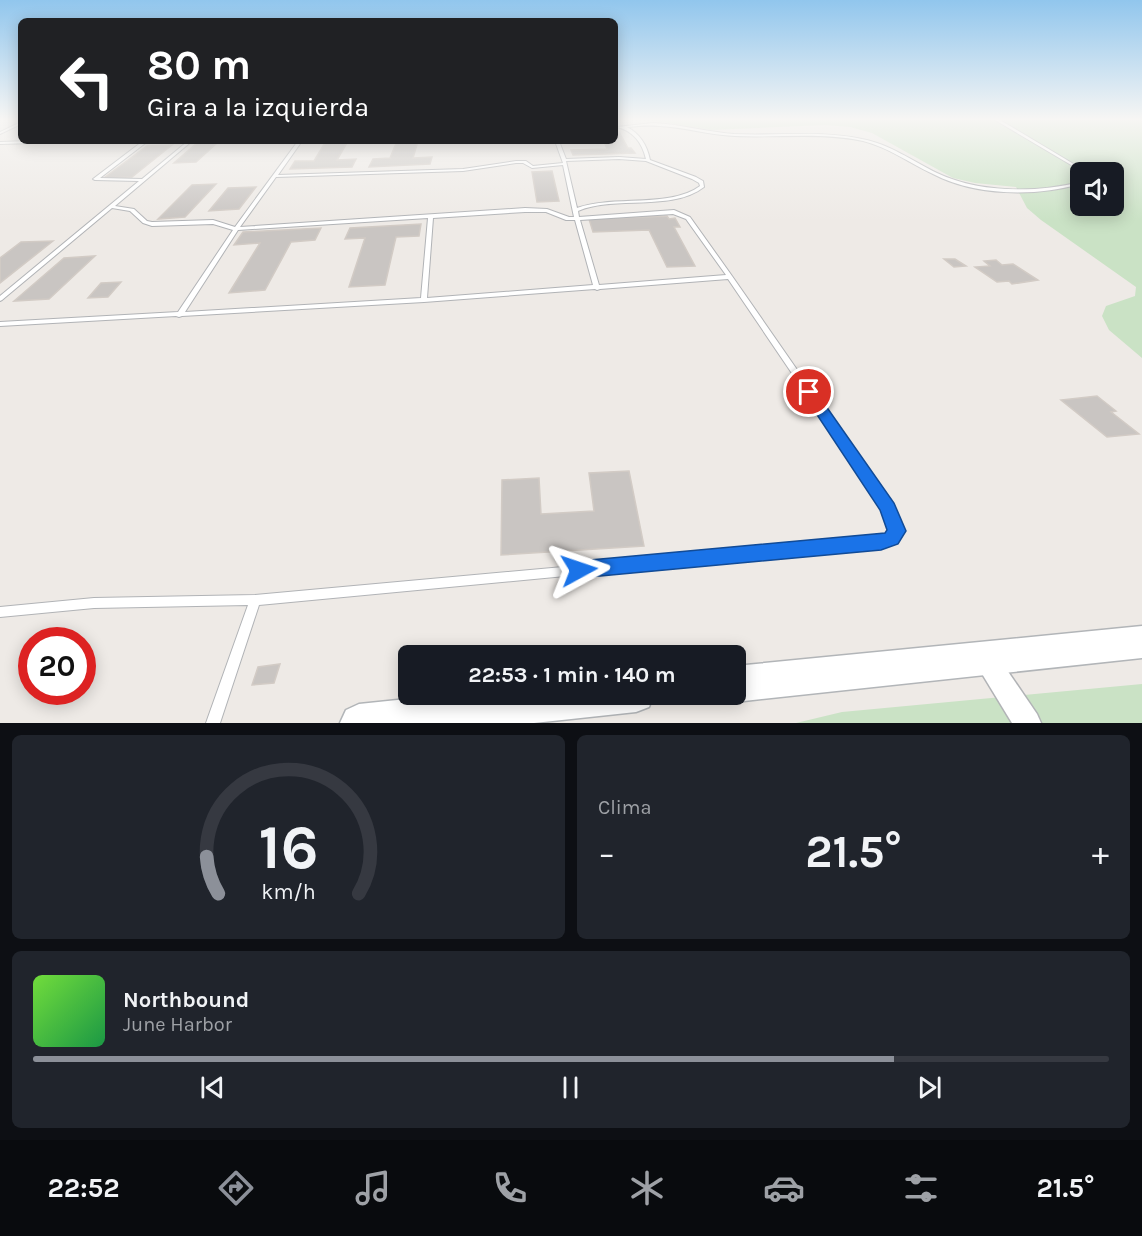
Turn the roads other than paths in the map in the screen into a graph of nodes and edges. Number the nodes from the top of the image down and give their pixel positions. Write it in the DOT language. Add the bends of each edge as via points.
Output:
graph roads {
  1 [pos="129,154"];
  2 [pos="175,154"];
  3 [pos="291,154"];
  4 [pos="562,154"];
  5 [pos="646,154"];
  6 [pos="899,154"];
  7 [pos="1054,154"];
  8 [pos="647,160"];
  9 [pos="565,162"];
  10 [pos="1070,163"];
  11 [pos="274,176"];
  12 [pos="145,180"];
  13 [pos="1070,185"];
  14 [pos="112,207"];
  15 [pos="575,211"];
  16 [pos="431,218"];
  17 [pos="576,218"];
  18 [pos="236,229"];
  19 [pos="730,277"];
  20 [pos="597,288"];
  21 [pos="0,299"];
  22 [pos="424,300"];
  23 [pos="179,315"];
  24 [pos="0,324"];
  25 [pos="255,600"];
  26 [pos="0,612"];
  27 [pos="1142,642"];
  28 [pos="985,659"];
  29 [pos="746,683"];
  30 [pos="531,705"];
  31 [pos="213,723"];
  32 [pos="359,723"];
  33 [pos="1028,723"];
  1 -- 12 [label="lane" via="95,179"];
  2 -- 12 [label="lane"];
  3 -- 11 [label="lane"];
  4 -- 9 [label="lane"];
  5 -- 8 [label="lane"];
  6 -- 13 [label="lane" via="938,176 962,184 1034,189"];
  7 -- 10 [label="lane"];
  8 -- 9 [label="lane"];
  8 -- 15 [label="lane" via="694,178 702,186 692,194 592,205"];
  9 -- 11 [label="lane" via="532,168 516,162 463,170"];
  9 -- 15 [label="lane"];
  11 -- 18 [label="lane"];
  12 -- 14 [label="lane"];
  14 -- 18 [label="lane" via="132,210 152,224 213,222"];
  14 -- 21 [label="lane"];
  15 -- 17 [label="lane"];
  16 -- 17 [label="lane" via="540,210"];
  16 -- 18 [label="lane"];
  16 -- 22 [label="lane"];
  17 -- 19 [label="lane" via="679,213 688,218"];
  17 -- 20 [label="lane"];
  18 -- 23 [label="lane"];
  19 -- 20 [label="lane"];
  19 -- 25 [label="lane" via="888,508 897,531 891,539"];
  20 -- 22 [label="lane"];
  22 -- 23 [label="lane"];
  23 -- 24 [label="lane"];
  25 -- 26 [label="lane" via="94,603"];
  25 -- 31 [label="lane"];
  27 -- 28 [label="main road"];
  28 -- 29 [label="main road"];
  28 -- 33 [label="street"];
  30 -- 32 [label="main road"];
}
